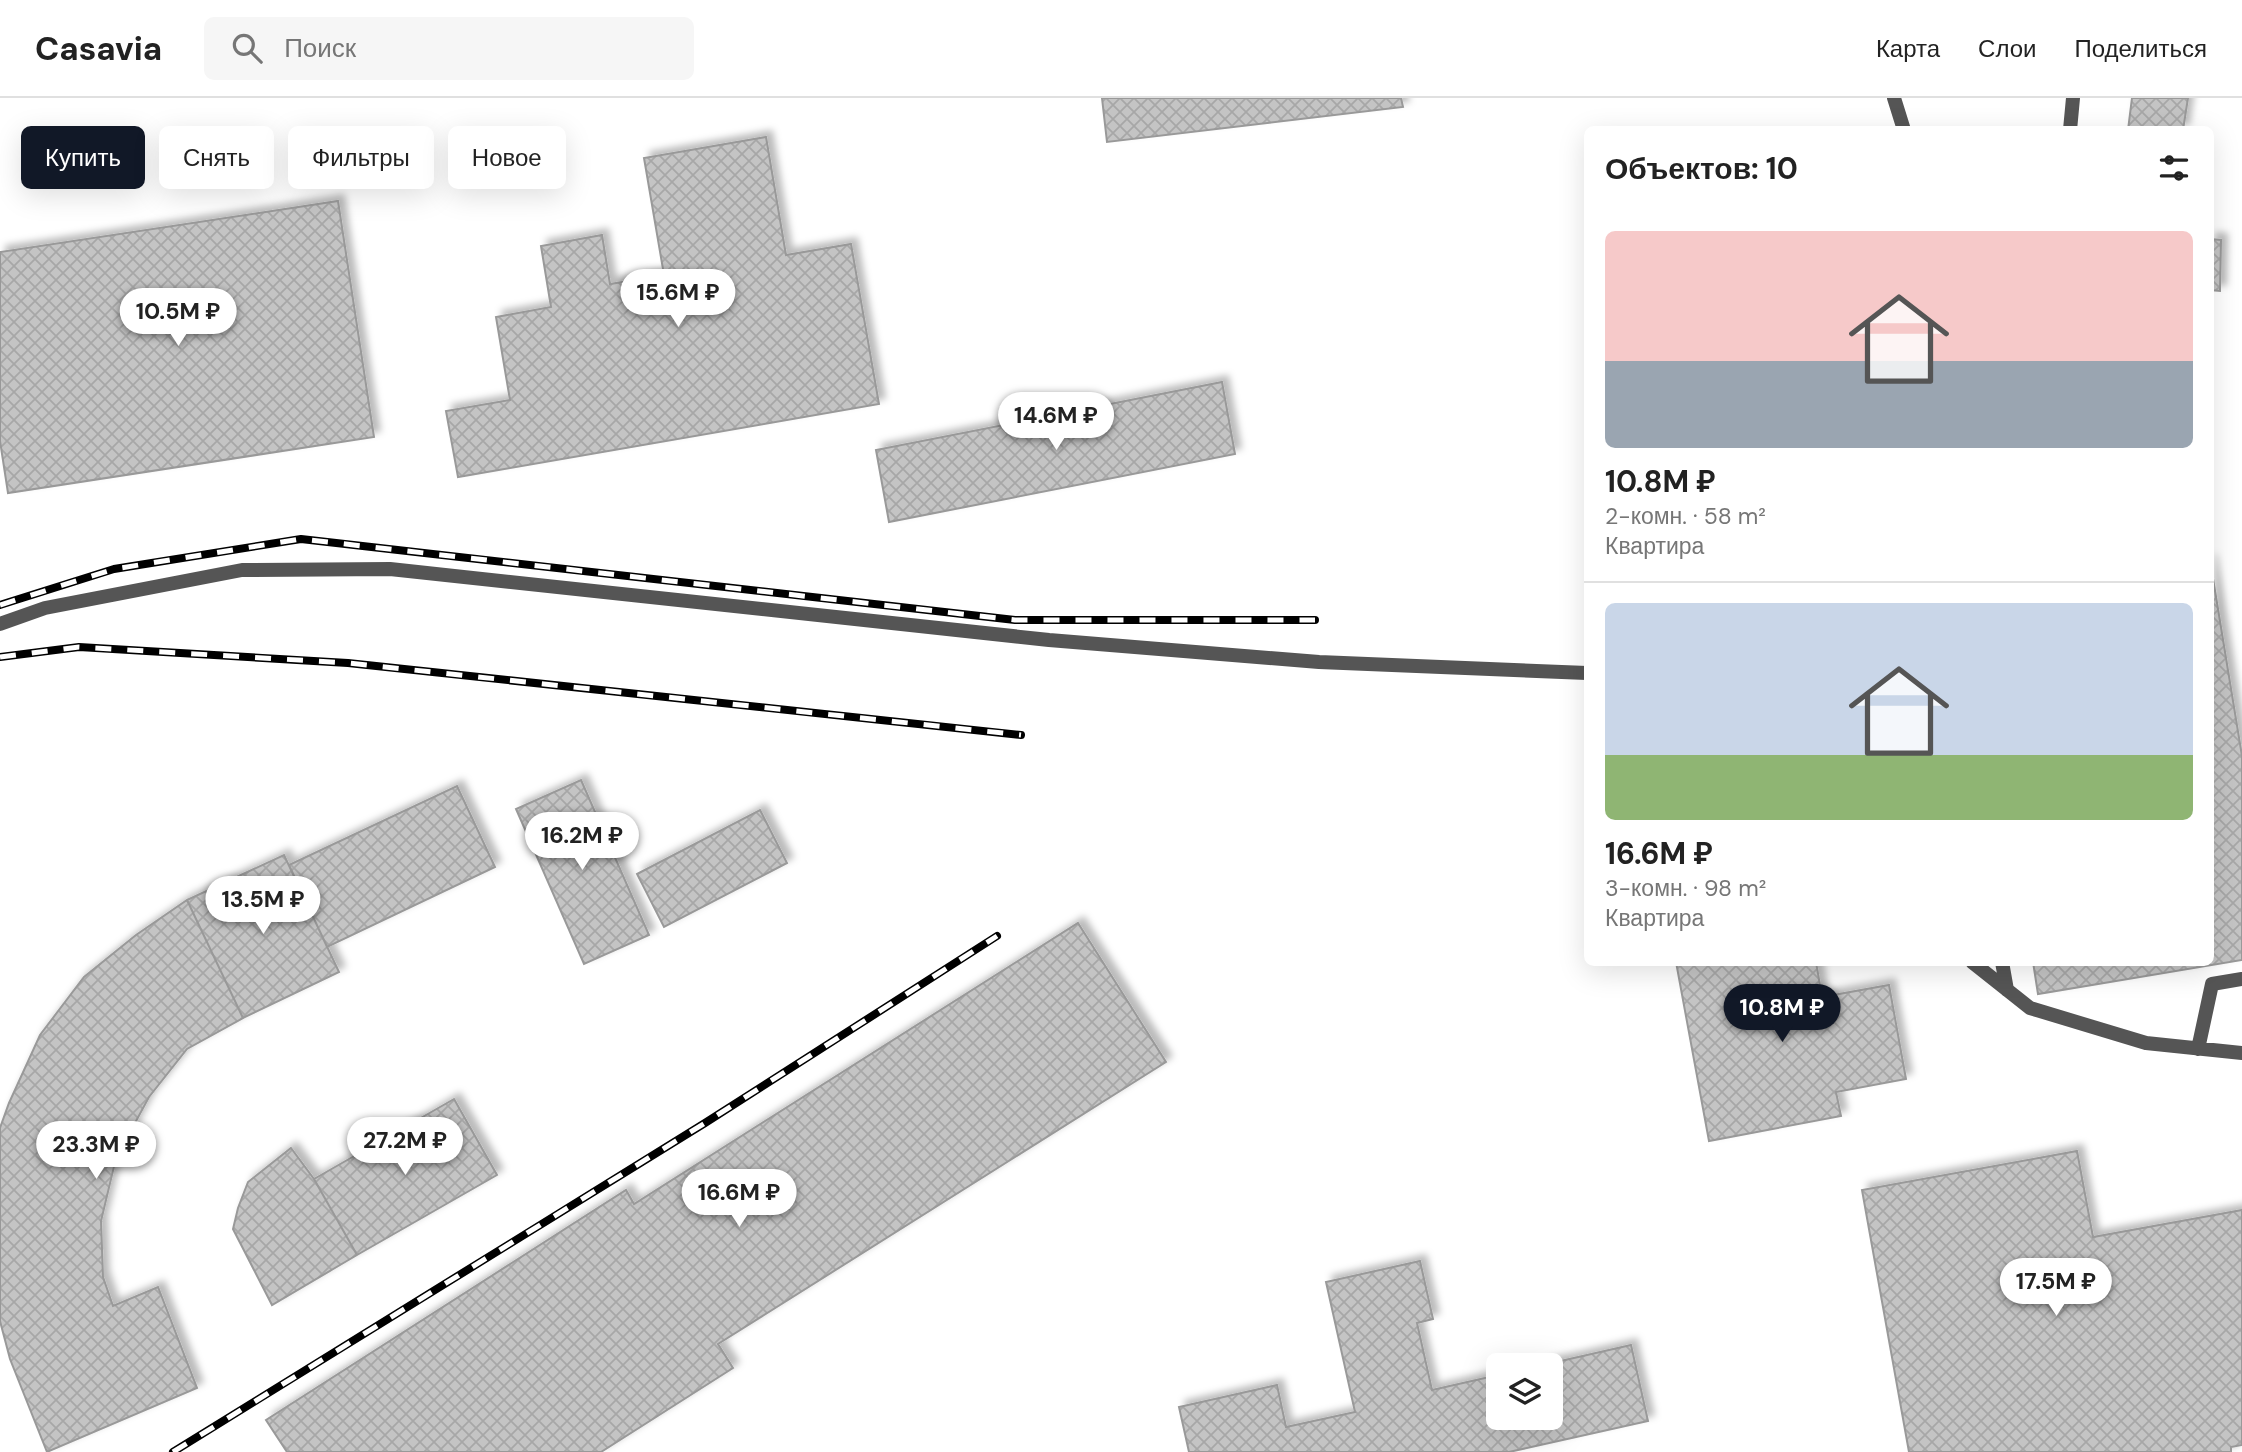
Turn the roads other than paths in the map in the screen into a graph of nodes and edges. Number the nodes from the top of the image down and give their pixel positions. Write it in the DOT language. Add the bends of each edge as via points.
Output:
graph roads {
  1 [pos="1894,98"];
  2 [pos="2073,98"];
  3 [pos="1903,126"];
  4 [pos="2070,126"];
  5 [pos="0,624"];
  6 [pos="1584,673"];
  7 [pos="1977,966"];
  8 [pos="2003,966"];
  9 [pos="2242,979"];
  10 [pos="2007,990"];
  11 [pos="2199,1049"];
  12 [pos="2242,1053"];
  1 -- 3 [label="street"];
  2 -- 4 [label="street"];
  5 -- 6 [label="street" via="45,608 242,570 390,569 1049,640 1319,662"];
  7 -- 10 [label="street"];
  8 -- 10 [label="street"];
  9 -- 11 [label="street" via="2212,984"];
  10 -- 11 [label="street" via="2030,1009 2146,1043"];
  11 -- 12 [label="street"];
}
